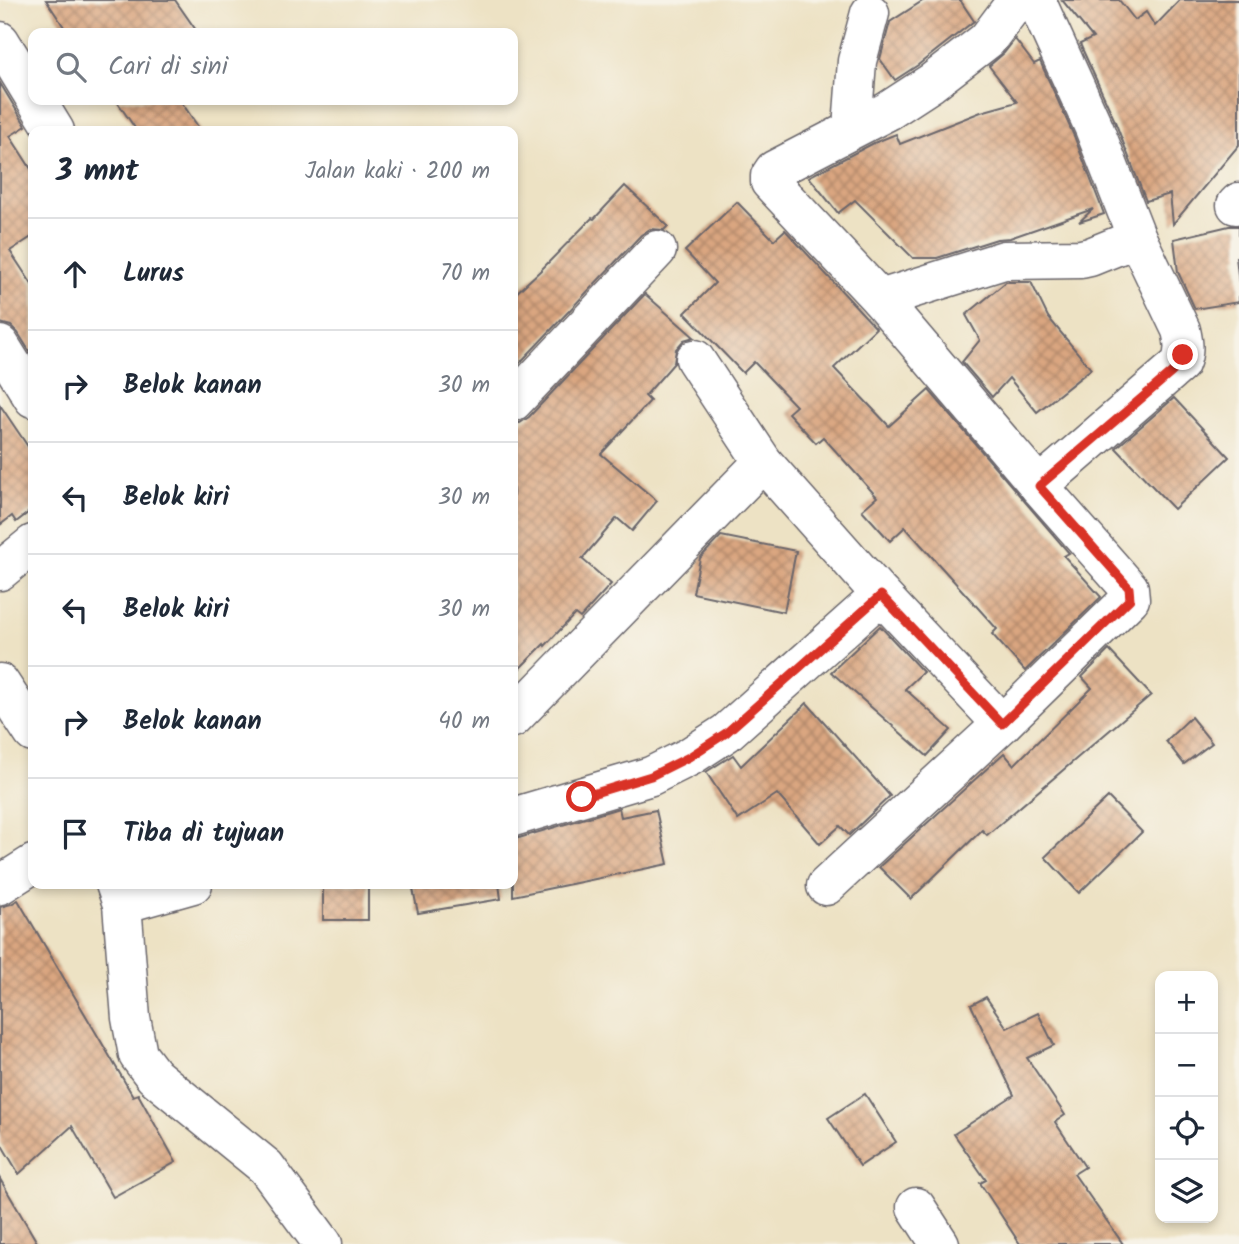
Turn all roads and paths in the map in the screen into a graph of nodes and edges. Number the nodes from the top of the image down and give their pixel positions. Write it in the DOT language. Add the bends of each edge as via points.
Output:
graph roads {
  1 [pos="1017,0"];
  2 [pos="1036,0"];
  3 [pos="870,13"];
  4 [pos="0,41"];
  5 [pos="28,87"];
  6 [pos="39,105"];
  7 [pos="52,126"];
  8 [pos="852,128"];
  9 [pos="1137,238"];
  10 [pos="657,250"];
  11 [pos="880,299"];
  12 [pos="0,345"];
  13 [pos="695,359"];
  14 [pos="28,390"];
  15 [pos="518,397"];
  16 [pos="763,462"];
  17 [pos="1039,486"];
  18 [pos="28,548"];
  19 [pos="0,571"];
  20 [pos="881,595"];
  21 [pos="0,684"];
  22 [pos="518,713"];
  23 [pos="1002,724"];
  24 [pos="28,726"];
  25 [pos="518,816"];
  26 [pos="28,867"];
  27 [pos="0,885"];
  28 [pos="827,886"];
  29 [pos="156,889"];
  30 [pos="119,894"];
  31 [pos="916,1208"];
  32 [pos="323,1244"];
  33 [pos="940,1244"];
  1 -- 8 [label="street" via="987,40 931,83"];
  2 -- 9 [label="street"];
  3 -- 8 [label="street" via="857,61"];
  4 -- 5 [label="street"];
  6 -- 7 [label="street"];
  8 -- 11 [label="street" via="774,170 771,182"];
  9 -- 11 [label="street" via="1081,259 1004,260"];
  9 -- 17 [label="street" via="1181,330 1180,364"];
  10 -- 15 [label="street"];
  11 -- 17 [label="street"];
  12 -- 14 [label="street"];
  13 -- 16 [label="street"];
  16 -- 20 [label="street"];
  16 -- 22 [label="street"];
  17 -- 23 [label="street" via="1129,588 1130,599"];
  18 -- 19 [label="street"];
  20 -- 23 [label="street"];
  20 -- 25 [label="street" via="726,733 689,757 651,776"];
  21 -- 24 [label="street"];
  23 -- 28 [label="street"];
  26 -- 27 [label="street"];
  29 -- 30 [label="street"];
  30 -- 32 [label="street" via="138,1055 154,1076 266,1167"];
  31 -- 33 [label="street"];
}
